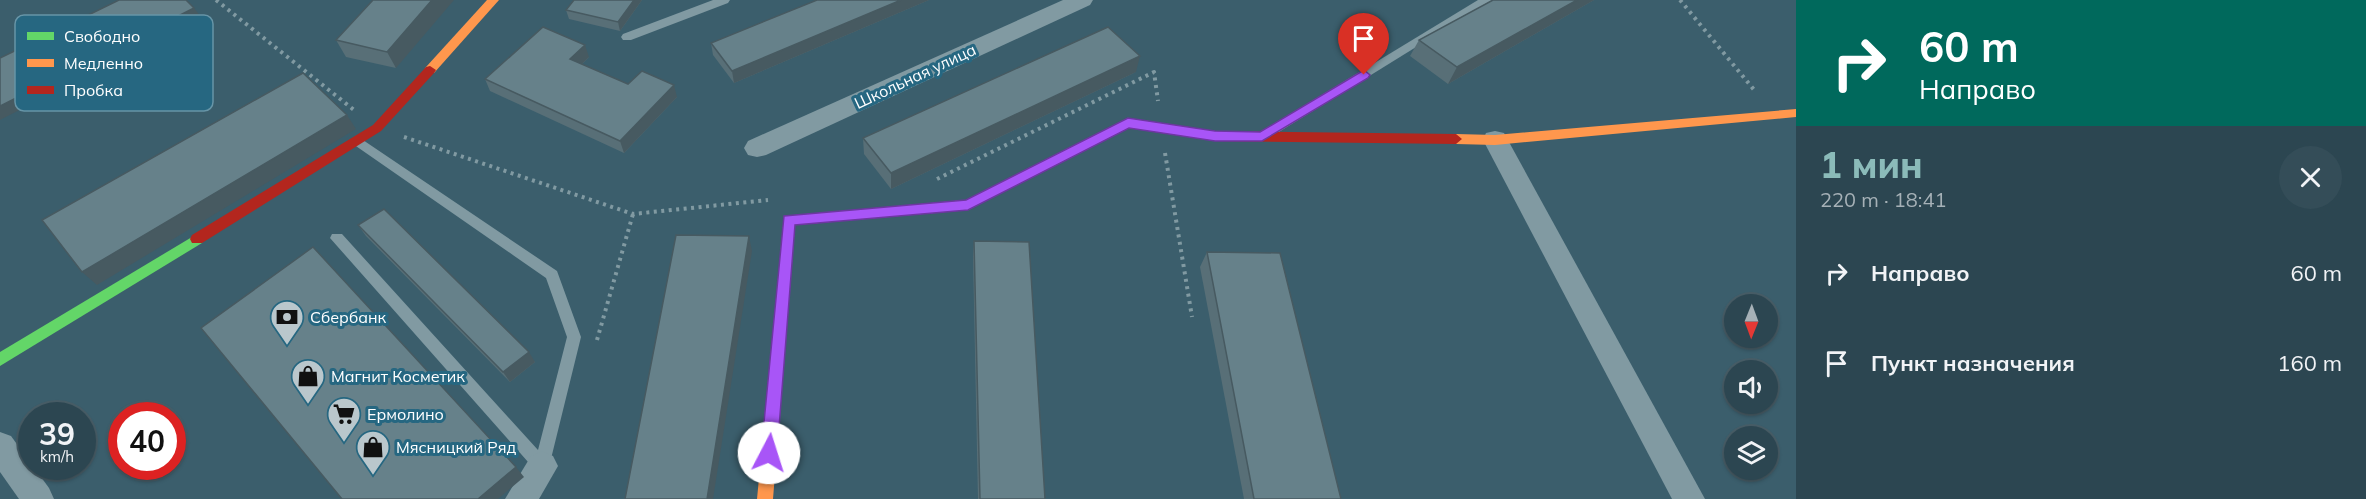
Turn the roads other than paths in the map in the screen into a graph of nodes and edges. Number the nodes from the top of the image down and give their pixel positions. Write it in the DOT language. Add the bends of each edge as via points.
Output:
graph roads {
  1 [pos="494,0"];
  2 [pos="724,0"];
  3 [pos="1486,0"];
  4 [pos="1075,1"];
  5 [pos="627,37"];
  6 [pos="1796,113"];
  7 [pos="1262,137"];
  8 [pos="1495,140"];
  9 [pos="357,141"];
  10 [pos="757,148"];
  11 [pos="337,238"];
  12 [pos="0,360"];
  13 [pos="0,446"];
  14 [pos="542,466"];
  15 [pos="38,499"];
  16 [pos="521,499"];
  17 [pos="765,499"];
  18 [pos="1689,499"];
  1 -- 9 [label="street" via="377,128"];
  2 -- 5 [label="lane"];
  3 -- 7 [label="lane"];
  4 -- 10 [label="street, Школьная улица"];
  6 -- 8 [label="street"];
  7 -- 8 [label="street"];
  7 -- 17 [label="street" via="1215,136 1128,123 968,205 789,220"];
  8 -- 18 [label="street"];
  9 -- 12 [label="street"];
  9 -- 14 [label="lane" via="552,275 574,338"];
  11 -- 14 [label="lane"];
  13 -- 15 [label="street"];
  14 -- 16 [label="street"];
}
